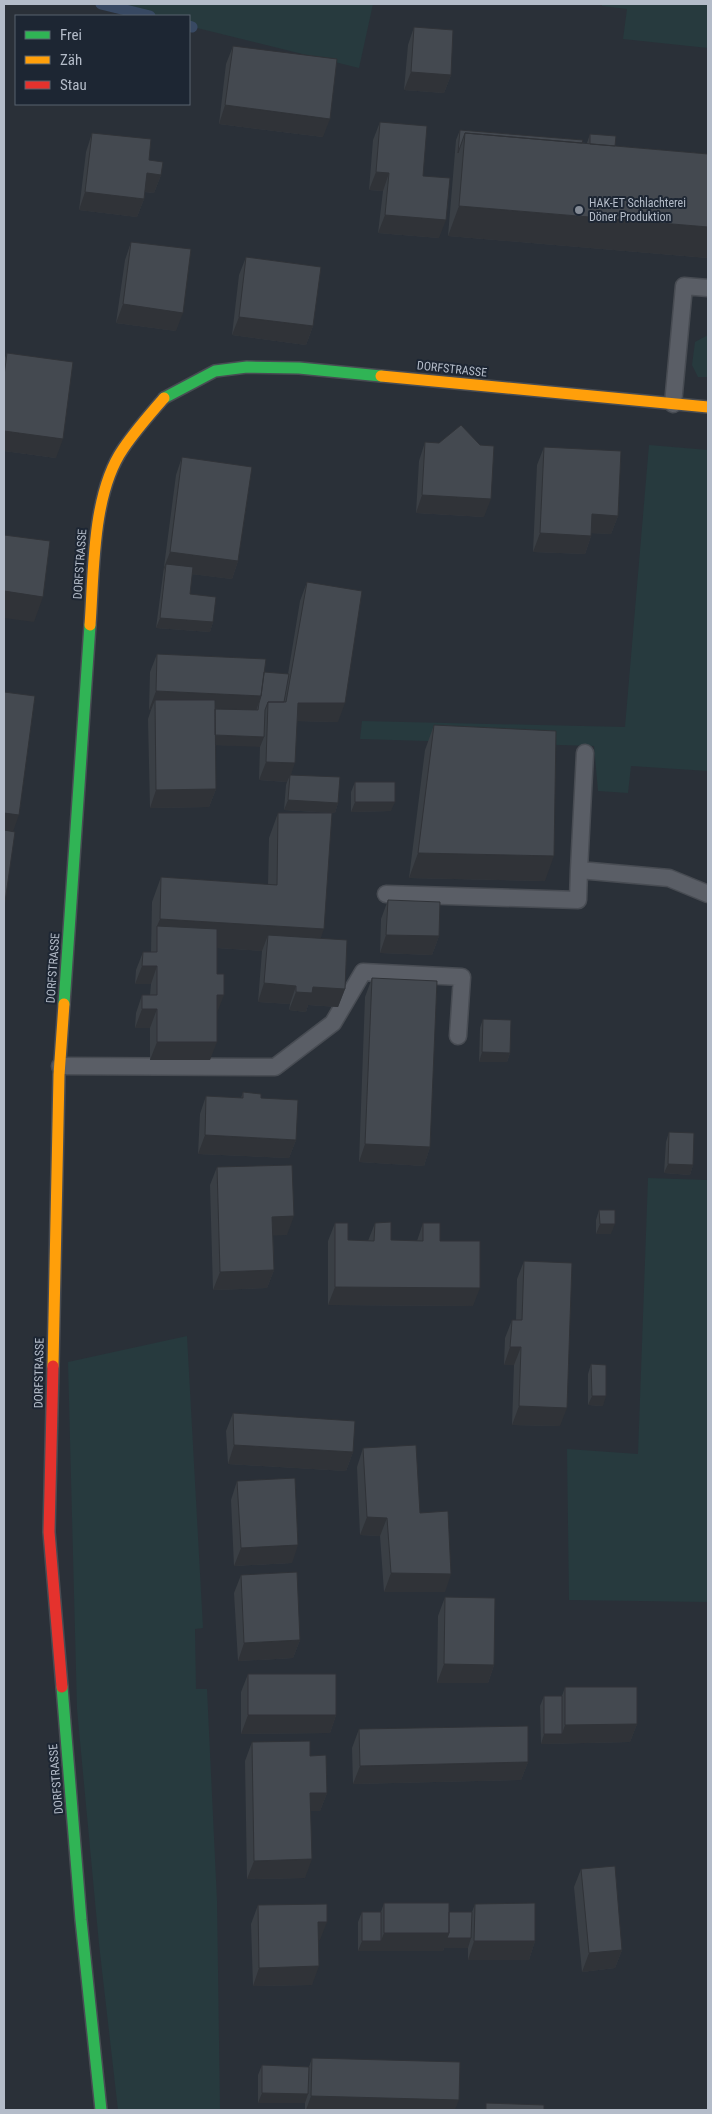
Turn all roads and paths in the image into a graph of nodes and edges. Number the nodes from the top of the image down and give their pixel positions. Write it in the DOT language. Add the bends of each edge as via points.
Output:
graph roads {
  1 [pos="708,288"];
  2 [pos="673,404"];
  3 [pos="708,408"];
  4 [pos="585,753"];
  5 [pos="579,870"];
  6 [pos="386,894"];
  7 [pos="708,894"];
  8 [pos="458,1036"];
  9 [pos="60,1066"];
  10 [pos="101,2110"];
  1 -- 2 [label="lane" via="684,286"];
  2 -- 3 [label="street, DORFSTRASSE"];
  2 -- 9 [label="street, DORFSTRASSE" via="299,368 247,367 215,371 164,398 122,450 106,486 97,522"];
  4 -- 5 [label="lane"];
  5 -- 6 [label="lane" via="578,900"];
  5 -- 7 [label="lane" via="669,878"];
  8 -- 9 [label="lane" via="462,977 363,972 333,1023 275,1067"];
  9 -- 10 [label="street, DORFSTRASSE" via="49,1532 81,1920"];
}
